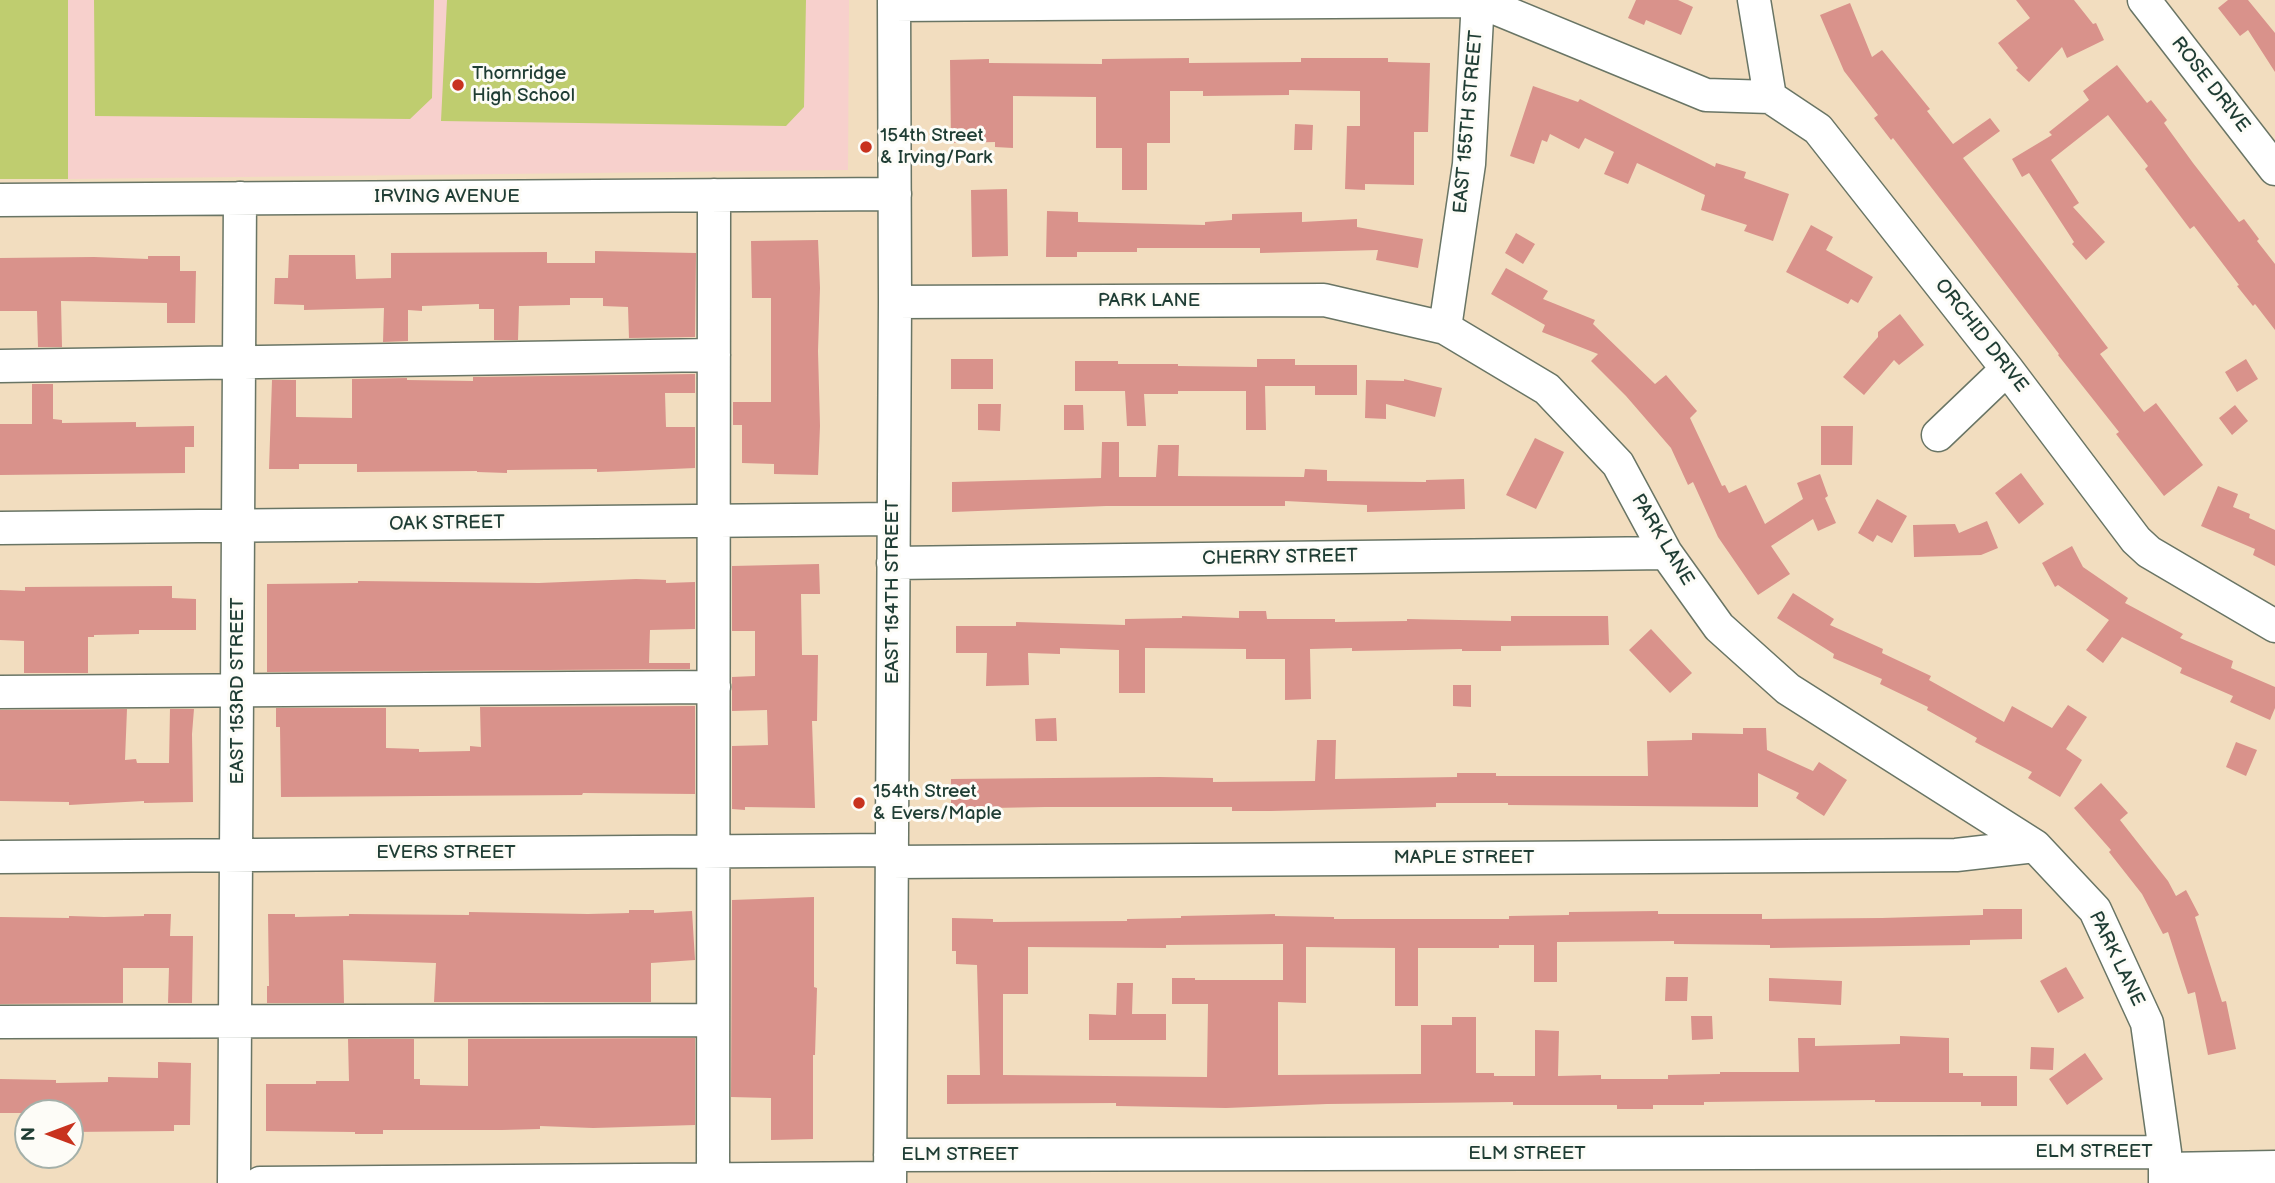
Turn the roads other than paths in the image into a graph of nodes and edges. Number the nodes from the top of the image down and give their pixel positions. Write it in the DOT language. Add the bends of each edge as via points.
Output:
graph roads {
  1 [pos="1478,0"];
  2 [pos="1754,0"];
  3 [pos="2144,0"];
  4 [pos="1202,1"];
  5 [pos="894,3"];
  6 [pos="1770,97"];
  7 [pos="2275,169"];
  8 [pos="895,194"];
  9 [pos="715,195"];
  10 [pos="240,198"];
  11 [pos="0,200"];
  12 [pos="895,302"];
  13 [pos="1445,328"];
  14 [pos="715,355"];
  15 [pos="240,364"];
  16 [pos="0,366"];
  17 [pos="2007,369"];
  18 [pos="1938,435"];
  19 [pos="893,519"];
  20 [pos="715,521"];
  21 [pos="239,526"];
  22 [pos="0,528"];
  23 [pos="1666,553"];
  24 [pos="893,563"];
  25 [pos="2275,626"];
  26 [pos="714,687"];
  27 [pos="0,692"];
  28 [pos="238,692"];
  29 [pos="2035,846"];
  30 [pos="714,851"];
  31 [pos="237,855"];
  32 [pos="891,856"];
  33 [pos="0,857"];
  34 [pos="713,1020"];
  35 [pos="235,1021"];
  36 [pos="0,1022"];
  37 [pos="2275,1167"];
  38 [pos="2165,1168"];
  39 [pos="890,1172"];
  40 [pos="713,1181"];
  41 [pos="234,1183"];
  42 [pos="260,1183"];
  1 -- 4 [label="street"];
  1 -- 6 [label="street" via="1706,95"];
  1 -- 13 [label="street, EAST 155TH STREET" via="1469,164"];
  2 -- 6 [label="street"];
  3 -- 7 [label="street, ROSE DRIVE"];
  4 -- 5 [label="street"];
  5 -- 8 [label="street, EAST 154TH STREET"];
  6 -- 17 [label="street, ORCHID DRIVE" via="1818,129"];
  8 -- 9 [label="street, IRVING AVENUE"];
  8 -- 12 [label="street, EAST 154TH STREET"];
  9 -- 10 [label="street, IRVING AVENUE"];
  9 -- 14 [label="street"];
  10 -- 11 [label="street, IRVING AVENUE"];
  10 -- 15 [label="street, EAST 153RD STREET"];
  12 -- 13 [label="street, PARK LANE" via="1324,300"];
  12 -- 19 [label="street, EAST 154TH STREET"];
  13 -- 23 [label="street, PARK LANE" via="1547,389 1618,464"];
  14 -- 15 [label="street"];
  14 -- 20 [label="street"];
  15 -- 16 [label="street"];
  15 -- 21 [label="street, EAST 153RD STREET"];
  17 -- 18 [label="street"];
  17 -- 25 [label="street, ORCHID DRIVE" via="2148,552"];
  19 -- 20 [label="street, OAK STREET"];
  19 -- 24 [label="street, EAST 154TH STREET"];
  20 -- 21 [label="street, OAK STREET"];
  20 -- 26 [label="street"];
  21 -- 22 [label="street, OAK STREET"];
  21 -- 28 [label="street, EAST 153RD STREET"];
  23 -- 24 [label="street, CHERRY STREET"];
  23 -- 29 [label="street, PARK LANE" via="1719,627 1788,689"];
  24 -- 32 [label="street, EAST 154TH STREET"];
  26 -- 28 [label="street"];
  26 -- 30 [label="street"];
  27 -- 28 [label="street"];
  28 -- 31 [label="street, EAST 153RD STREET"];
  29 -- 32 [label="street, MAPLE STREET" via="1956,855"];
  29 -- 38 [label="street, PARK LANE" via="2095,910 2147,1023"];
  30 -- 31 [label="street, EVERS STREET"];
  30 -- 32 [label="street, EVERS STREET"];
  30 -- 34 [label="street"];
  31 -- 33 [label="street, EVERS STREET"];
  31 -- 35 [label="street, EAST 153RD STREET"];
  32 -- 39 [label="street, EAST 154TH STREET"];
  34 -- 35 [label="street"];
  34 -- 40 [label="street"];
  35 -- 36 [label="street"];
  35 -- 41 [label="street, EAST 153RD STREET"];
  37 -- 38 [label="street, ELM STREET"];
  38 -- 39 [label="street, ELM STREET"];
  39 -- 40 [label="street, ELM STREET"];
  40 -- 42 [label="street, ELM STREET"];
}
